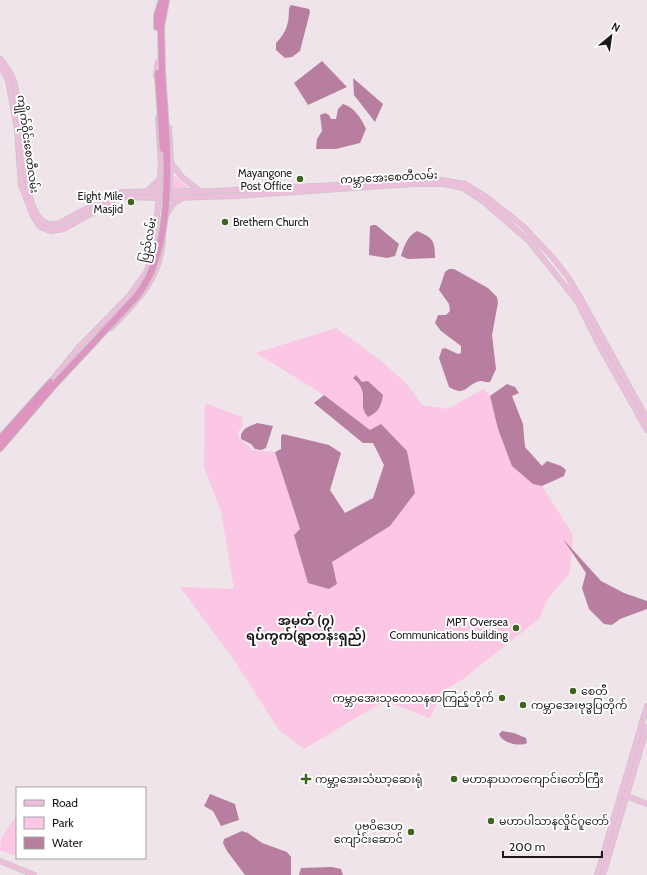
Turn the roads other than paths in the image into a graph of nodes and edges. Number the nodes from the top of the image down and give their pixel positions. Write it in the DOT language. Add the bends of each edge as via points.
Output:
graph roads {
  1 [pos="162,0"];
  2 [pos="166,0"];
  3 [pos="0,58"];
  4 [pos="160,62"];
  5 [pos="0,65"];
  6 [pos="13,97"];
  7 [pos="18,119"];
  8 [pos="171,163"];
  9 [pos="160,180"];
  10 [pos="200,191"];
  11 [pos="273,191"];
  12 [pos="170,192"];
  13 [pos="146,195"];
  14 [pos="158,195"];
  15 [pos="169,198"];
  16 [pos="184,198"];
  17 [pos="158,207"];
  18 [pos="167,214"];
  19 [pos="147,271"];
  20 [pos="153,280"];
  21 [pos="579,300"];
  22 [pos="602,338"];
  23 [pos="597,341"];
  24 [pos="52,384"];
  25 [pos="635,402"];
  26 [pos="647,419"];
  27 [pos="647,430"];
  28 [pos="0,439"];
  29 [pos="0,448"];
  30 [pos="647,706"];
  31 [pos="647,727"];
  32 [pos="624,795"];
  33 [pos="647,804"];
  34 [pos="0,861"];
  35 [pos="600,874"];
  36 [pos="34,875"];
  1 -- 4 [label="highway, ပြည်လမ်း" via="157,16"];
  2 -- 4 [label="highway, ပြည်လမ်း" via="161,27"];
  3 -- 6 [label="main road" via="13,80"];
  4 -- 8 [label="main road, ပြည်လမ်း" via="165,82"];
  4 -- 9 [label="main road, ပြည်လမ်း" via="155,74"];
  4 -- 24 [label="highway, ပြည်လမ်း, bridge" via="164,163 154,260 142,285"];
  5 -- 6 [label="main road, ကျိုက်ဝိုင်းစေတီလမ်း"];
  6 -- 7 [label="main road"];
  7 -- 13 [label="main road" via="27,183 37,215 43,222 57,225 121,192 139,192"];
  7 -- 13 [label="main road, ကျိုက်ဝိုင်းစေတီလမ်း" via="22,185 32,216 40,227 51,231 57,230 121,197"];
  8 -- 10 [label="main road" via="182,177"];
  8 -- 12 [label="main road, ပြည်လမ်း"];
  9 -- 13 [label="main road"];
  9 -- 14 [label="main road, ပြည်လမ်း"];
  10 -- 11 [label="main road, ကမ္ဘာအေးစေတီလမ်း"];
  10 -- 12 [label="main road, ကမ္ဘာအေးစေတီလမ်း"];
  11 -- 16 [label="main road, ကမ္ဘာအေးစေတီလမ်း"];
  11 -- 21 [label="main road, ကမ္ဘာအေးစေတီလမ်း" via="441,180 465,184 485,196 523,226 568,277"];
  12 -- 14 [label="main road, ကမ္ဘာအေးစေတီလမ်း"];
  12 -- 15 [label="main road, ပြည်လမ်း"];
  13 -- 14 [label="main road"];
  13 -- 17 [label="main road"];
  14 -- 15 [label="main road, ကမ္ဘာအေးစေတီလမ်း"];
  14 -- 17 [label="main road, ပြည်လမ်း"];
  15 -- 16 [label="main road, ကမ္ဘာအေးစေတီလမ်း"];
  15 -- 18 [label="main road, ပြည်လမ်း"];
  16 -- 18 [label="main road" via="173,204"];
  17 -- 19 [label="main road, ပြည်လမ်း" via="152,254"];
  18 -- 20 [label="main road, ပြည်လမ်း" via="162,249"];
  19 -- 20 [label="main road"];
  19 -- 24 [label="main road, ပြည်လမ်း" via="130,295 79,347"];
  20 -- 24 [label="main road, ပြည်လမ်း" via="132,308 62,380"];
  21 -- 22 [label="main road, ကမ္ဘာအေးစေတီလမ်း"];
  21 -- 23 [label="main road, ကမ္ဘာအေးစေတီလမ်း"];
  22 -- 23 [label="main road"];
  22 -- 25 [label="main road, ကမ္ဘာအေးစေတီလမ်း"];
  23 -- 25 [label="main road, ကမ္ဘာအေးစေတီလမ်း"];
  24 -- 28 [label="highway, ပြည်လမ်း"];
  24 -- 29 [label="highway, ပြည်လမ်း"];
  25 -- 26 [label="main road, ကမ္ဘာအေးစေတီလမ်း"];
  25 -- 27 [label="main road, ကမ္ဘာအေးစေတီလမ်း"];
  30 -- 32 [label="main road"];
  31 -- 32 [label="main road"];
  32 -- 33 [label="main road"];
  32 -- 35 [label="main road"];
  34 -- 36 [label="main road"];
}
